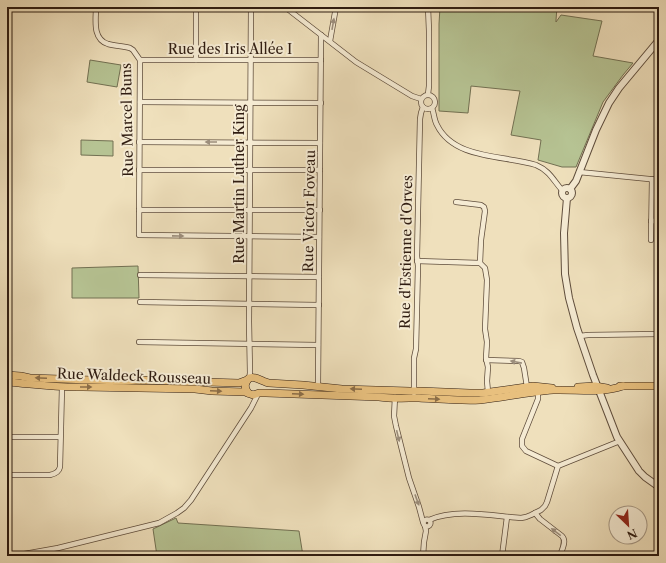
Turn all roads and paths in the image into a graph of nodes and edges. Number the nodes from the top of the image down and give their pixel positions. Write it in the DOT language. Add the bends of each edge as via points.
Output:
graph roads {
  1 [pos="96,7"];
  2 [pos="196,7"];
  3 [pos="251,7"];
  4 [pos="285,7"];
  5 [pos="336,7"];
  6 [pos="428,7"];
  7 [pos="321,35"];
  8 [pos="659,40"];
  9 [pos="330,41"];
  10 [pos="140,60"];
  11 [pos="196,60"];
  12 [pos="251,60"];
  13 [pos="321,60"];
  14 [pos="428,94"];
  15 [pos="421,99"];
  16 [pos="140,102"];
  17 [pos="251,103"];
  18 [pos="321,103"];
  19 [pos="423,107"];
  20 [pos="432,108"];
  21 [pos="140,142"];
  22 [pos="250,142"];
  23 [pos="320,143"];
  24 [pos="139,170"];
  25 [pos="250,170"];
  26 [pos="320,170"];
  27 [pos="579,172"];
  28 [pos="652,179"];
  29 [pos="659,180"];
  30 [pos="570,189"];
  31 [pos="562,190"];
  32 [pos="567,198"];
  33 [pos="456,202"];
  34 [pos="139,210"];
  35 [pos="250,210"];
  36 [pos="320,210"];
  37 [pos="651,221"];
  38 [pos="659,221"];
  39 [pos="250,236"];
  40 [pos="319,237"];
  41 [pos="651,240"];
  42 [pos="417,261"];
  43 [pos="480,263"];
  44 [pos="140,275"];
  45 [pos="249,276"];
  46 [pos="319,277"];
  47 [pos="140,302"];
  48 [pos="249,304"];
  49 [pos="319,305"];
  50 [pos="659,334"];
  51 [pos="580,336"];
  52 [pos="140,342"];
  53 [pos="249,344"];
  54 [pos="318,345"];
  55 [pos="486,360"];
  56 [pos="250,362"];
  57 [pos="7,376"];
  58 [pos="259,379"];
  59 [pos="19,380"];
  60 [pos="248,380"];
  61 [pos="7,382"];
  62 [pos="318,386"];
  63 [pos="659,386"];
  64 [pos="62,387"];
  65 [pos="527,387"];
  66 [pos="600,388"];
  67 [pos="552,389"];
  68 [pos="488,392"];
  69 [pos="538,392"];
  70 [pos="249,393"];
  71 [pos="259,393"];
  72 [pos="395,394"];
  73 [pos="414,394"];
  74 [pos="250,410"];
  75 [pos="7,437"];
  76 [pos="60,437"];
  77 [pos="620,441"];
  78 [pos="558,466"];
  79 [pos="7,475"];
  80 [pos="659,487"];
  81 [pos="535,513"];
  82 [pos="507,517"];
  83 [pos="424,524"];
  84 [pos="16,556"];
  85 [pos="423,556"];
  86 [pos="502,556"];
  87 [pos="560,556"];
  1 -- 10 [label="street, Rue Marcel Buns" via="96,29 100,39 109,44 130,48"];
  2 -- 11 [label="street"];
  3 -- 12 [label="street, Rue Martin Luther King"];
  4 -- 7 [label="street"];
  9 -- 5 [label="street, one-way"];
  6 -- 14 [label="street"];
  7 -- 9 [label="street"];
  7 -- 13 [label="street, Rue Victor Foveau"];
  8 -- 27 [label="street" via="609,102"];
  9 -- 15 [label="street" via="360,65"];
  10 -- 11 [label="street, Rue des Iris Allée I"];
  10 -- 16 [label="street, Rue Marcel Buns"];
  11 -- 12 [label="street, Rue des Iris Allée I"];
  12 -- 13 [label="street, Rue des Iris Allée I"];
  12 -- 17 [label="street, Rue Martin Luther King"];
  13 -- 18 [label="street, Rue Victor Foveau"];
  14 -- 15 [label="street"];
  14 -- 20 [label="street" via="435,100"];
  15 -- 19 [label="street"];
  16 -- 17 [label="street"];
  16 -- 21 [label="street, Rue Marcel Buns"];
  17 -- 18 [label="street"];
  17 -- 22 [label="street, Rue Martin Luther King"];
  18 -- 23 [label="street, Rue Victor Foveau"];
  19 -- 20 [label="street"];
  19 -- 42 [label="street, Rue d'Estienne d'Orves" via="420,119"];
  20 -- 31 [label="street" via="439,129 456,145 479,154 536,165 548,172"];
  22 -- 21 [label="street, one-way"];
  21 -- 24 [label="street, Rue Marcel Buns"];
  22 -- 23 [label="street"];
  22 -- 25 [label="street, Rue Martin Luther King"];
  23 -- 26 [label="street, Rue Victor Foveau"];
  24 -- 25 [label="street"];
  24 -- 34 [label="street, Rue Marcel Buns"];
  25 -- 26 [label="street"];
  25 -- 35 [label="street, Rue Martin Luther King"];
  26 -- 36 [label="street, Rue Victor Foveau"];
  27 -- 28 [label="street"];
  27 -- 30 [label="street"];
  28 -- 29 [label="street"];
  28 -- 37 [label="street"];
  30 -- 31 [label="street"];
  30 -- 32 [label="street" via="572,195"];
  31 -- 32 [label="street" via="562,195"];
  32 -- 51 [label="street" via="564,233 565,274"];
  33 -- 43 [label="street" via="481,205 485,209"];
  34 -- 35 [label="street"];
  34 -- 39 [label="street, Rue Marcel Buns, one-way" via="139,236"];
  35 -- 36 [label="street"];
  35 -- 39 [label="street, Rue Martin Luther King"];
  36 -- 40 [label="street, Rue Victor Foveau"];
  37 -- 38 [label="street"];
  37 -- 41 [label="street"];
  39 -- 40 [label="street"];
  39 -- 45 [label="street, Rue Martin Luther King"];
  40 -- 46 [label="street, Rue Victor Foveau"];
  42 -- 43 [label="street"];
  42 -- 73 [label="street, Rue d'Estienne d'Orves"];
  43 -- 55 [label="street" via="485,268 487,280"];
  44 -- 45 [label="street"];
  45 -- 46 [label="street"];
  45 -- 48 [label="street, Rue Martin Luther King"];
  46 -- 49 [label="street, Rue Victor Foveau"];
  47 -- 48 [label="street"];
  48 -- 49 [label="street"];
  48 -- 53 [label="street, Rue Martin Luther King"];
  49 -- 54 [label="street, Rue Victor Foveau"];
  50 -- 51 [label="street"];
  51 -- 66 [label="street"];
  52 -- 53 [label="street"];
  53 -- 54 [label="street"];
  53 -- 56 [label="street, Rue Martin Luther King"];
  54 -- 62 [label="street, Rue Victor Foveau"];
  65 -- 55 [label="street, one-way" via="522,362"];
  55 -- 68 [label="street"];
  56 -- 58 [label="street, Rue Martin Luther King"];
  56 -- 60 [label="street, Rue Martin Luther King"];
  57 -- 59 [label="main road"];
  58 -- 60 [label="main road" via="253,377"];
  58 -- 62 [label="main road" via="269,383"];
  58 -- 71 [label="main road" via="263,388"];
  60 -- 59 [label="main road, Rue Waldeck Rousseau, one-way" via="239,383 30,378"];
  59 -- 61 [label="main road"];
  59 -- 64 [label="main road, Rue Waldeck Rousseau"];
  60 -- 70 [label="main road" via="245,387"];
  72 -- 62 [label="main road, one-way"];
  63 -- 66 [label="main road"];
  64 -- 70 [label="main road, Rue Waldeck Rousseau, one-way" via="188,389"];
  64 -- 76 [label="street"];
  65 -- 67 [label="main road"];
  65 -- 68 [label="main road"];
  66 -- 67 [label="main road"];
  66 -- 77 [label="street" via="611,423"];
  67 -- 69 [label="main road"];
  68 -- 73 [label="main road"];
  73 -- 69 [label="main road, one-way" via="475,400"];
  69 -- 78 [label="street" via="538,400 522,438 522,446 526,451"];
  70 -- 71 [label="main road"];
  70 -- 74 [label="street" via="252,399"];
  71 -- 72 [label="main road, one-way" via="388,398"];
  71 -- 74 [label="street"];
  72 -- 73 [label="main road"];
  72 -- 83 [label="street, one-way" via="396,426"];
  74 -- 84 [label="street" via="191,500 175,515 155,524"];
  75 -- 76 [label="street"];
  76 -- 79 [label="street" via="60,467 57,472 48,475"];
  77 -- 78 [label="street"];
  77 -- 80 [label="street" via="639,471"];
  78 -- 81 [label="street" via="546,504"];
  81 -- 82 [label="street" via="524,518"];
  87 -- 81 [label="street, one-way" via="564,538"];
  82 -- 83 [label="street" via="459,514 440,516 430,520 430,525"];
  82 -- 86 [label="street"];
  83 -- 85 [label="street" via="426,531"];
}
